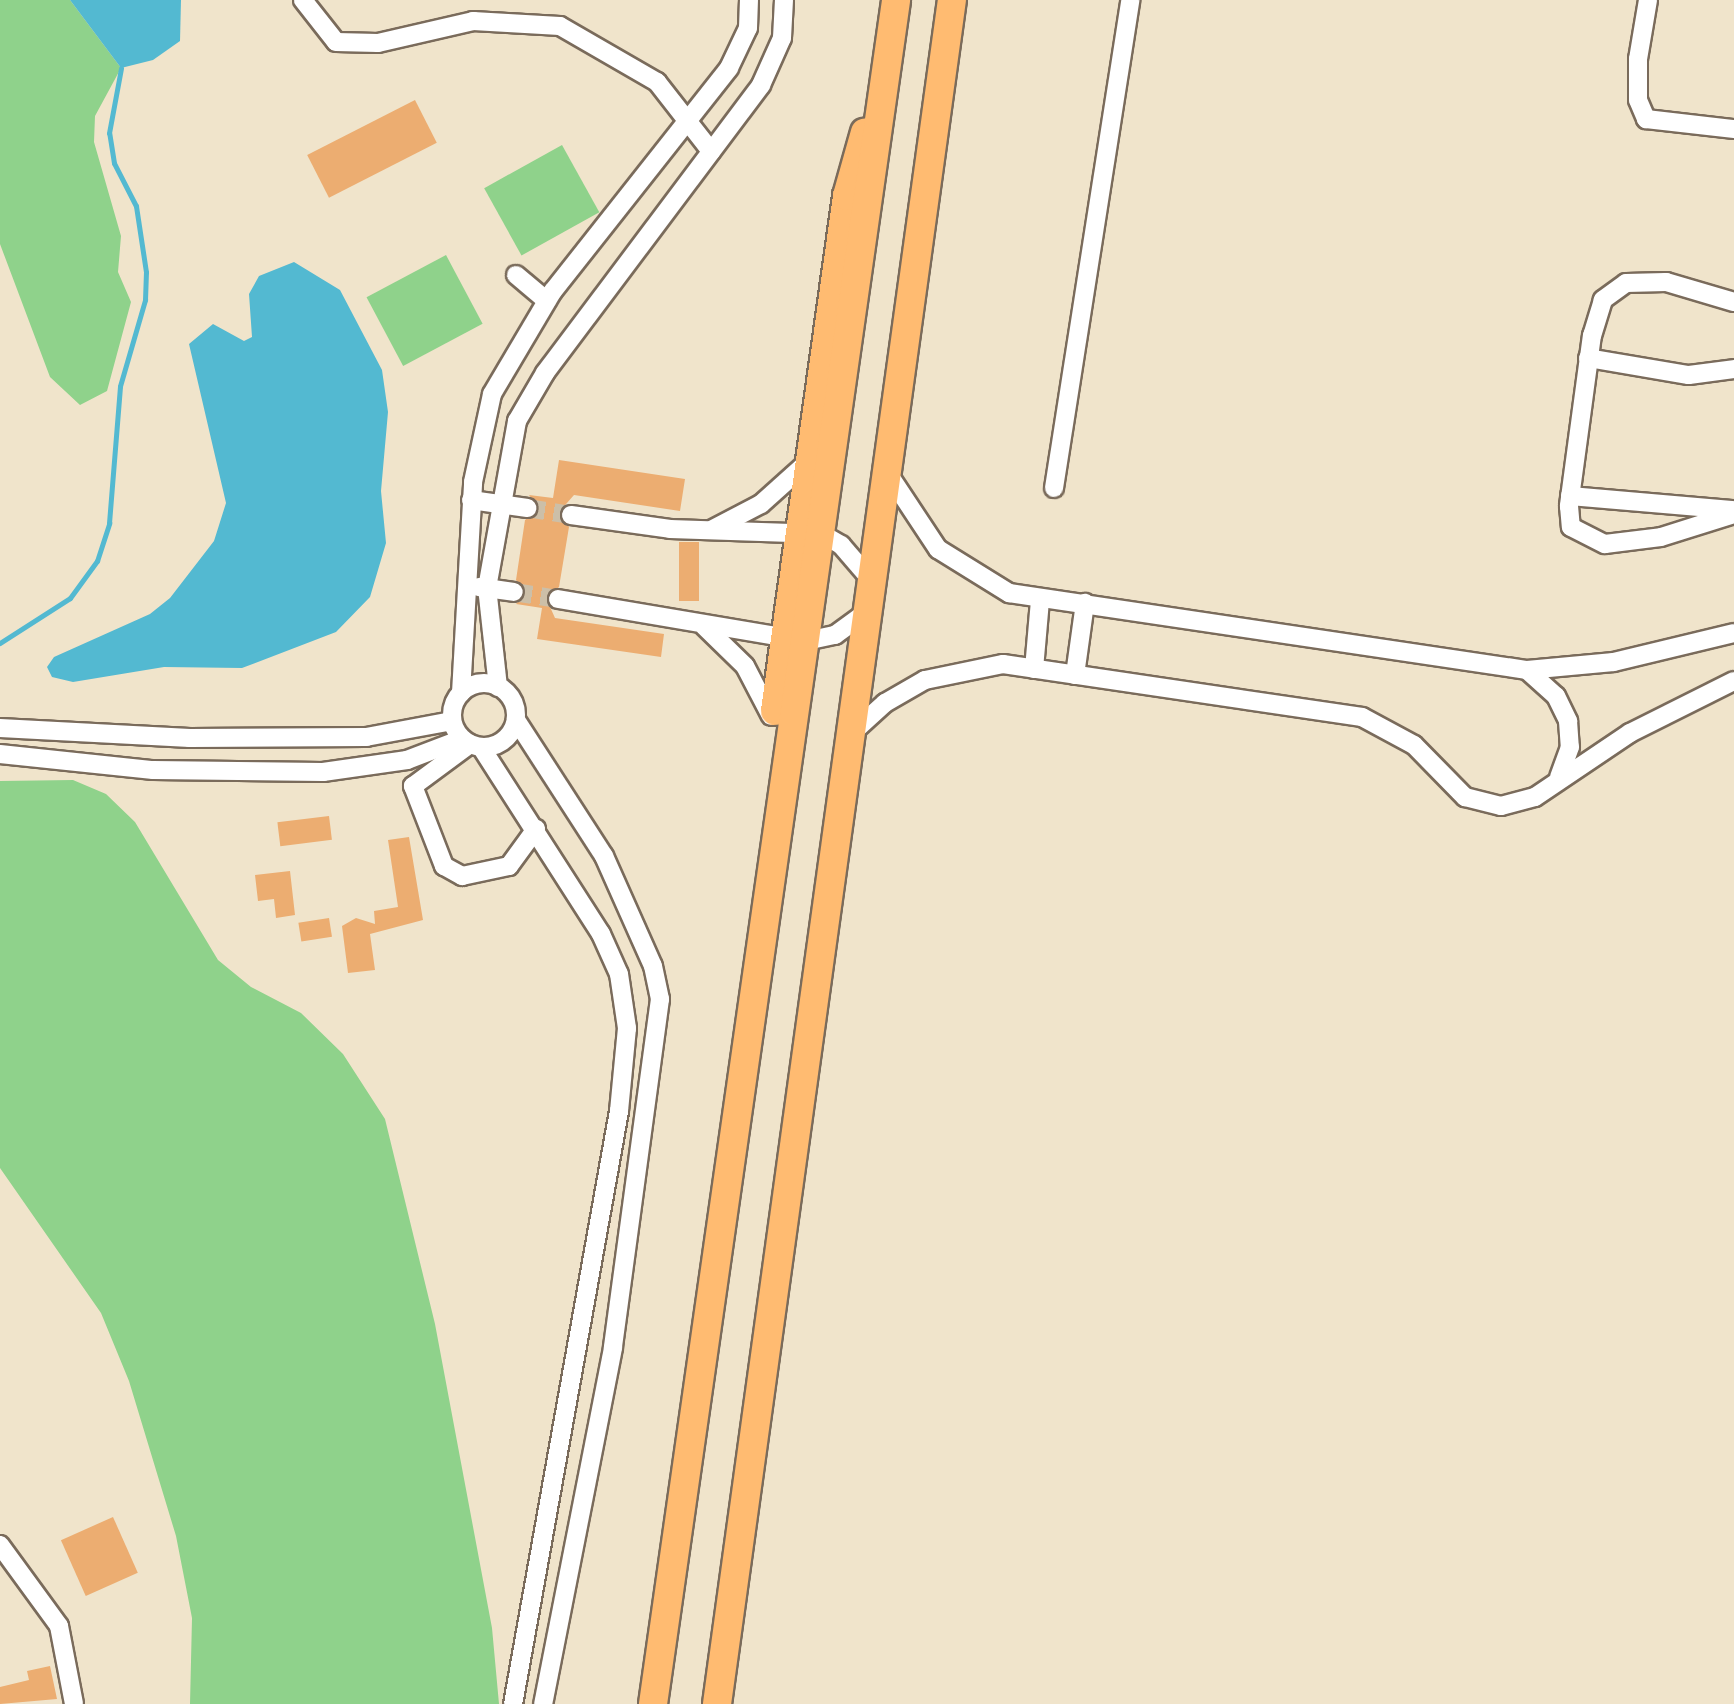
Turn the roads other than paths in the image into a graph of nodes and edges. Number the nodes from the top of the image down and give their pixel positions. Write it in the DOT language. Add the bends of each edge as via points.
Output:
graph roads {
  1 [pos="303,0"];
  2 [pos="749,0"];
  3 [pos="784,0"];
  4 [pos="896,0"];
  5 [pos="952,0"];
  6 [pos="1130,0"];
  7 [pos="1648,0"];
  8 [pos="884,90"];
  9 [pos="690,121"];
  10 [pos="1734,129"];
  11 [pos="712,152"];
  12 [pos="516,275"];
  13 [pos="548,301"];
  14 [pos="1734,302"];
  15 [pos="1588,358"];
  16 [pos="1734,369"];
  17 [pos="810,461"];
  18 [pos="887,469"];
  19 [pos="1054,488"];
  20 [pos="1570,496"];
  21 [pos="471,500"];
  22 [pos="501,503"];
  23 [pos="527,508"];
  24 [pos="1734,512"];
  25 [pos="570,515"];
  26 [pos="706,532"];
  27 [pos="811,534"];
  28 [pos="872,581"];
  29 [pos="464,585"];
  30 [pos="487,588"];
  31 [pos="514,592"];
  32 [pos="558,598"];
  33 [pos="1040,600"];
  34 [pos="1085,604"];
  35 [pos="868,611"];
  36 [pos="695,620"];
  37 [pos="1734,633"];
  38 [pos="795,639"];
  39 [pos="1034,668"];
  40 [pos="1527,670"];
  41 [pos="1075,675"];
  42 [pos="1734,681"];
  43 [pos="498,687"];
  44 [pos="461,693"];
  45 [pos="516,720"];
  46 [pos="452,721"];
  47 [pos="773,721"];
  48 [pos="0,728"];
  49 [pos="851,734"];
  50 [pos="471,743"];
  51 [pos="0,754"];
  52 [pos="1552,786"];
  53 [pos="536,829"];
  54 [pos="723,1222"];
  55 [pos="0,1544"];
  56 [pos="74,1704"];
  57 [pos="513,1704"];
  58 [pos="542,1704"];
  59 [pos="653,1704"];
  60 [pos="718,1704"];
  1 -- 9 [label="street" via="336,42 378,43 472,21 560,26 657,82"];
  2 -- 9 [label="street" via="748,28 729,68"];
  3 -- 11 [label="street" via="782,38 761,85"];
  4 -- 8 [label="highway"];
  5 -- 18 [label="highway"];
  6 -- 19 [label="street"];
  7 -- 10 [label="street" via="1638,60 1638,100 1646,120"];
  8 -- 17 [label="highway" via="848,196"];
  8 -- 27 [label="highway"];
  9 -- 11 [label="street"];
  9 -- 13 [label="street"];
  11 -- 22 [label="street" via="546,373 517,422"];
  12 -- 13 [label="street"];
  13 -- 21 [label="street" via="492,394"];
  14 -- 15 [label="street" via="1666,282 1626,283 1603,300"];
  15 -- 16 [label="street" via="1689,375"];
  15 -- 20 [label="street"];
  17 -- 26 [label="street" via="761,504"];
  17 -- 27 [label="highway"];
  18 -- 28 [label="highway"];
  18 -- 33 [label="street" via="913,520 954,563 990,585"];
  20 -- 24 [label="street"];
  20 -- 24 [label="street" via="1571,527 1604,544 1661,537"];
  21 -- 22 [label="street"];
  21 -- 29 [label="street"];
  22 -- 23 [label="street"];
  22 -- 30 [label="street"];
  25 -- 26 [label="street"];
  26 -- 27 [label="street"];
  27 -- 28 [label="street" via="842,544"];
  27 -- 38 [label="highway"];
  28 -- 35 [label="highway"];
  29 -- 30 [label="street"];
  29 -- 44 [label="street"];
  30 -- 31 [label="street"];
  30 -- 43 [label="street"];
  32 -- 36 [label="street"];
  33 -- 34 [label="street"];
  33 -- 39 [label="street"];
  34 -- 40 [label="street"];
  34 -- 41 [label="street"];
  35 -- 38 [label="street" via="851,628"];
  35 -- 49 [label="highway"];
  36 -- 38 [label="street"];
  36 -- 47 [label="street" via="745,666"];
  37 -- 40 [label="street" via="1629,659"];
  38 -- 47 [label="highway"];
  38 -- 54 [label="highway"];
  39 -- 41 [label="street"];
  39 -- 49 [label="street" via="1003,664 944,673 885,703"];
  40 -- 52 [label="street" via="1556,696 1568,722 1568,758"];
  41 -- 52 [label="street" via="1362,717 1414,745 1455,789 1488,806 1513,805"];
  42 -- 52 [label="street" via="1630,733"];
  43 -- 44 [label="street" via="479,684"];
  43 -- 45 [label="street" via="512,700"];
  44 -- 46 [label="street"];
  45 -- 50 [label="street" via="508,737"];
  45 -- 58 [label="street" via="604,856 660,999 613,1348"];
  46 -- 48 [label="street" via="366,737 190,738"];
  46 -- 50 [label="street"];
  47 -- 54 [label="highway" via="716,1150 714,1191"];
  49 -- 60 [label="highway"];
  50 -- 51 [label="street" via="323,772 153,770"];
  50 -- 53 [label="street"];
  50 -- 53 [label="street" via="413,786 444,866 462,876 497,871 527,849"];
  53 -- 57 [label="street" via="601,934 618,974 627,1028 619,1110"];
  54 -- 59 [label="highway"];
  55 -- 56 [label="street" via="59,1626"];
}
